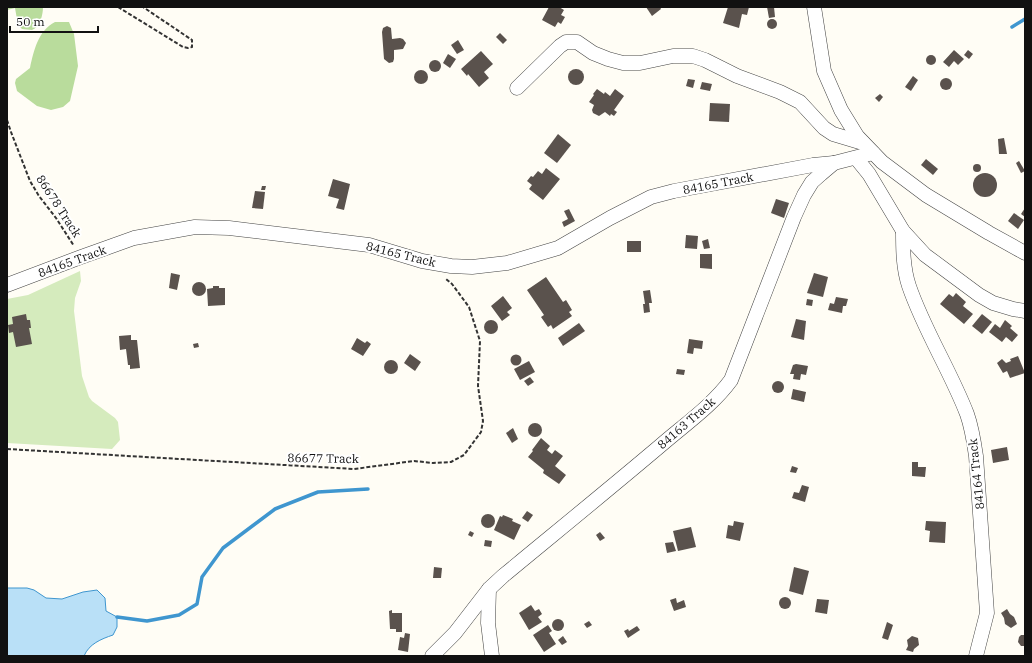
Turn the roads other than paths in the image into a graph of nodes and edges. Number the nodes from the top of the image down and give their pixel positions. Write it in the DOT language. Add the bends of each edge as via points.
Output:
graph roads {
  1 [pos="814,7"];
  2 [pos="517,88"];
  3 [pos="863,143"];
  4 [pos="873,153"];
  5 [pos="856,158"];
  6 [pos="834,163"];
  7 [pos="903,231"];
  8 [pos="1025,253"];
  9 [pos="7,285"];
  10 [pos="1025,311"];
  11 [pos="489,589"];
  12 [pos="432,656"];
  13 [pos="492,656"];
  14 [pos="976,656"];
  1 -- 3 [label="street" via="824,71 841,110"];
  2 -- 3 [label="street" via="566,42 577,42 593,53 623,63 693,56 800,102 833,134"];
  3 -- 4 [label="street"];
  4 -- 5 [label="street, 84163 Track"];
  4 -- 8 [label="street" via="926,195"];
  5 -- 6 [label="street, 84163 Track"];
  5 -- 7 [label="street" via="869,174"];
  6 -- 9 [label="street, 84165 Track" via="652,197 558,248 507,263 452,266 422,261 369,245 229,228 195,227 134,238"];
  6 -- 11 [label="street, 84163 Track" via="812,182 804,195 731,380 723,390"];
  7 -- 10 [label="street" via="925,255 979,296 993,303"];
  7 -- 14 [label="street, 84164 Track" via="903,260 908,285 967,415 974,443 987,613"];
  11 -- 12 [label="street, 84163 Track" via="455,633"];
  11 -- 13 [label="street" via="488,623"];
}
